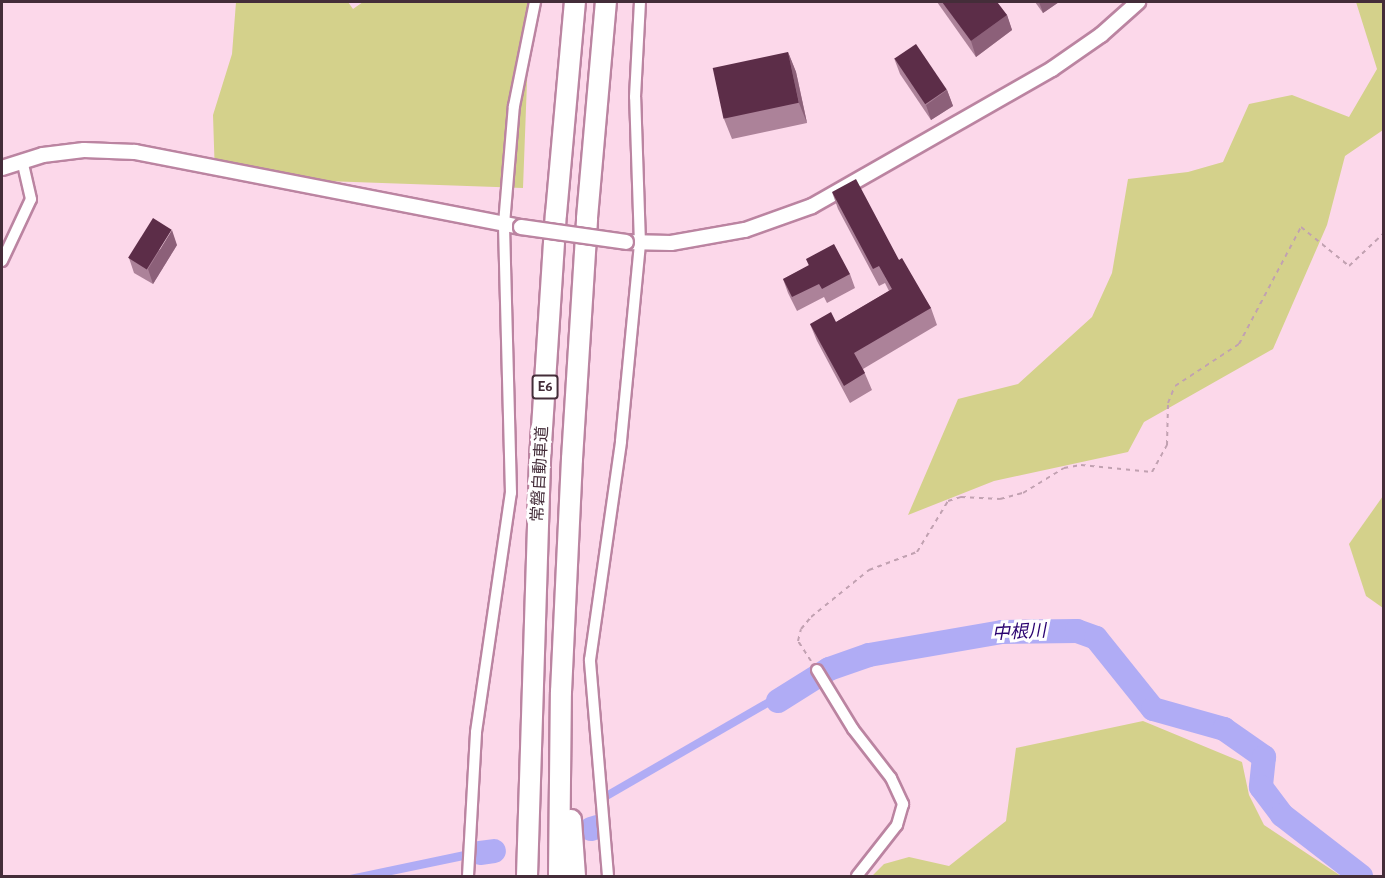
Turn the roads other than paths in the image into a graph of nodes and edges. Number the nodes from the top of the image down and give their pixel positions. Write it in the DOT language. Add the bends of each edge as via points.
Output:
graph roads {
  1 [pos="535,2"];
  2 [pos="575,2"];
  3 [pos="606,2"];
  4 [pos="640,2"];
  5 [pos="1138,2"];
  6 [pos="22,161"];
  7 [pos="2,168"];
  8 [pos="504,224"];
  9 [pos="640,244"];
  10 [pos="2,261"];
  11 [pos="817,670"];
  12 [pos="561,692"];
  13 [pos="529,773"];
  14 [pos="468,876"];
  15 [pos="520,876"];
  16 [pos="526,876"];
  17 [pos="559,876"];
  18 [pos="575,876"];
  19 [pos="608,876"];
  20 [pos="857,876"];
  1 -- 8 [label="street" via="514,106"];
  2 -- 13 [label="highway, 常磐自動車道 / E6" via="542,436"];
  3 -- 12 [label="highway, 常磐自動車道 / E6" via="586,229"];
  4 -- 9 [label="street" via="635,97"];
  5 -- 9 [label="street" via="1101,35 1052,69 812,206 745,230"];
  6 -- 7 [label="street"];
  6 -- 8 [label="street" via="84,150 135,152"];
  6 -- 10 [label="street" via="31,199"];
  8 -- 9 [label="street, bridge"];
  8 -- 14 [label="street" via="511,493 476,732"];
  9 -- 19 [label="street" via="621,441 590,660"];
  11 -- 20 [label="street" via="891,778 903,804 897,825"];
  12 -- 17 [label="highway, 常磐自動車道 / E6"];
  12 -- 18 [label="highway"];
  13 -- 15 [label="highway"];
  13 -- 16 [label="highway, 常磐自動車道 / E6"];
}
